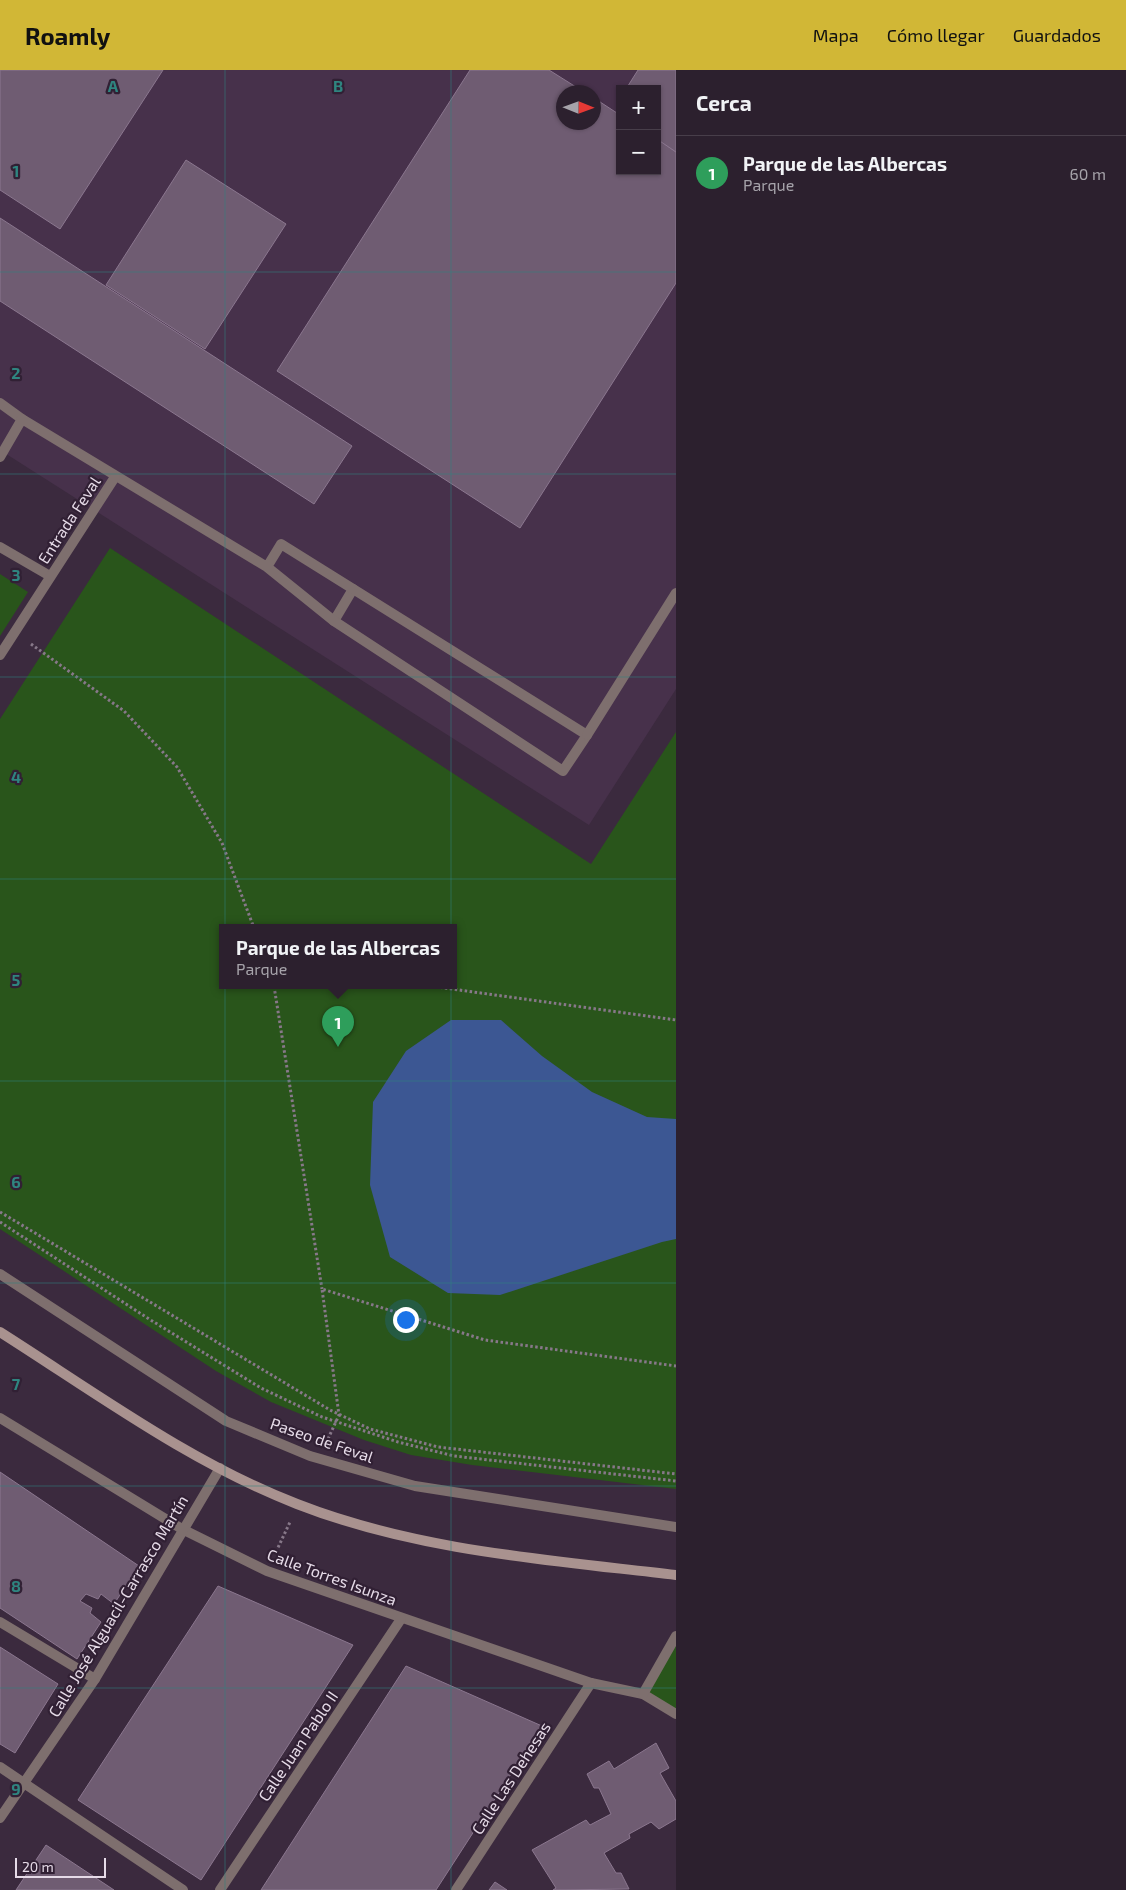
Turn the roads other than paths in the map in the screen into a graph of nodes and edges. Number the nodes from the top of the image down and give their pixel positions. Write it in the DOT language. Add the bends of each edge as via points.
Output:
graph roads {
  1 [pos="0,403"];
  2 [pos="22,419"];
  3 [pos="0,457"];
  4 [pos="115,477"];
  5 [pos="0,547"];
  6 [pos="267,566"];
  7 [pos="50,576"];
  8 [pos="353,589"];
  9 [pos="676,594"];
  10 [pos="334,621"];
  11 [pos="0,655"];
  12 [pos="587,735"];
  13 [pos="0,1274"];
  14 [pos="0,1332"];
  15 [pos="0,1418"];
  16 [pos="220,1468"];
  17 [pos="676,1528"];
  18 [pos="182,1530"];
  19 [pos="676,1575"];
  20 [pos="401,1618"];
  21 [pos="0,1622"];
  22 [pos="676,1636"];
  23 [pos="95,1679"];
  24 [pos="591,1683"];
  25 [pos="643,1694"];
  26 [pos="676,1714"];
  27 [pos="0,1767"];
  28 [pos="24,1783"];
  29 [pos="0,1818"];
  30 [pos="183,1890"];
  31 [pos="220,1890"];
  32 [pos="456,1890"];
  1 -- 2 [label="street"];
  2 -- 3 [label="street"];
  2 -- 4 [label="street"];
  4 -- 6 [label="street"];
  4 -- 7 [label="street, Entrada Feval"];
  5 -- 7 [label="street"];
  6 -- 8 [label="street" via="281,544"];
  6 -- 10 [label="street"];
  7 -- 11 [label="street, Entrada Feval"];
  8 -- 10 [label="street"];
  8 -- 12 [label="street"];
  9 -- 12 [label="street"];
  10 -- 12 [label="street" via="563,771"];
  13 -- 17 [label="street, Paseo de Feval" via="226,1421 310,1456 414,1486"];
  14 -- 16 [label="main road"];
  15 -- 18 [label="street, Calle Torres Isunza"];
  16 -- 18 [label="street, Calle José Alguacil-Carrasco Martín"];
  16 -- 19 [label="main road" via="298,1505 433,1542"];
  18 -- 20 [label="street, Calle Torres Isunza" via="267,1571"];
  18 -- 23 [label="street, Calle José Alguacil-Carrasco Martín"];
  20 -- 24 [label="street, Calle Torres Isunza"];
  20 -- 31 [label="street, Calle Juan Pablo II"];
  21 -- 23 [label="street"];
  22 -- 25 [label="street"];
  23 -- 28 [label="street, Calle José Alguacil-Carrasco Martín"];
  24 -- 25 [label="street, Calle Torres Isunza"];
  24 -- 32 [label="street, Calle Las Dehesas"];
  25 -- 26 [label="street, Calle Torres Isunza"];
  27 -- 28 [label="street"];
  28 -- 29 [label="street, Calle José Alguacil-Carrasco Martín"];
  28 -- 30 [label="street"];
}
